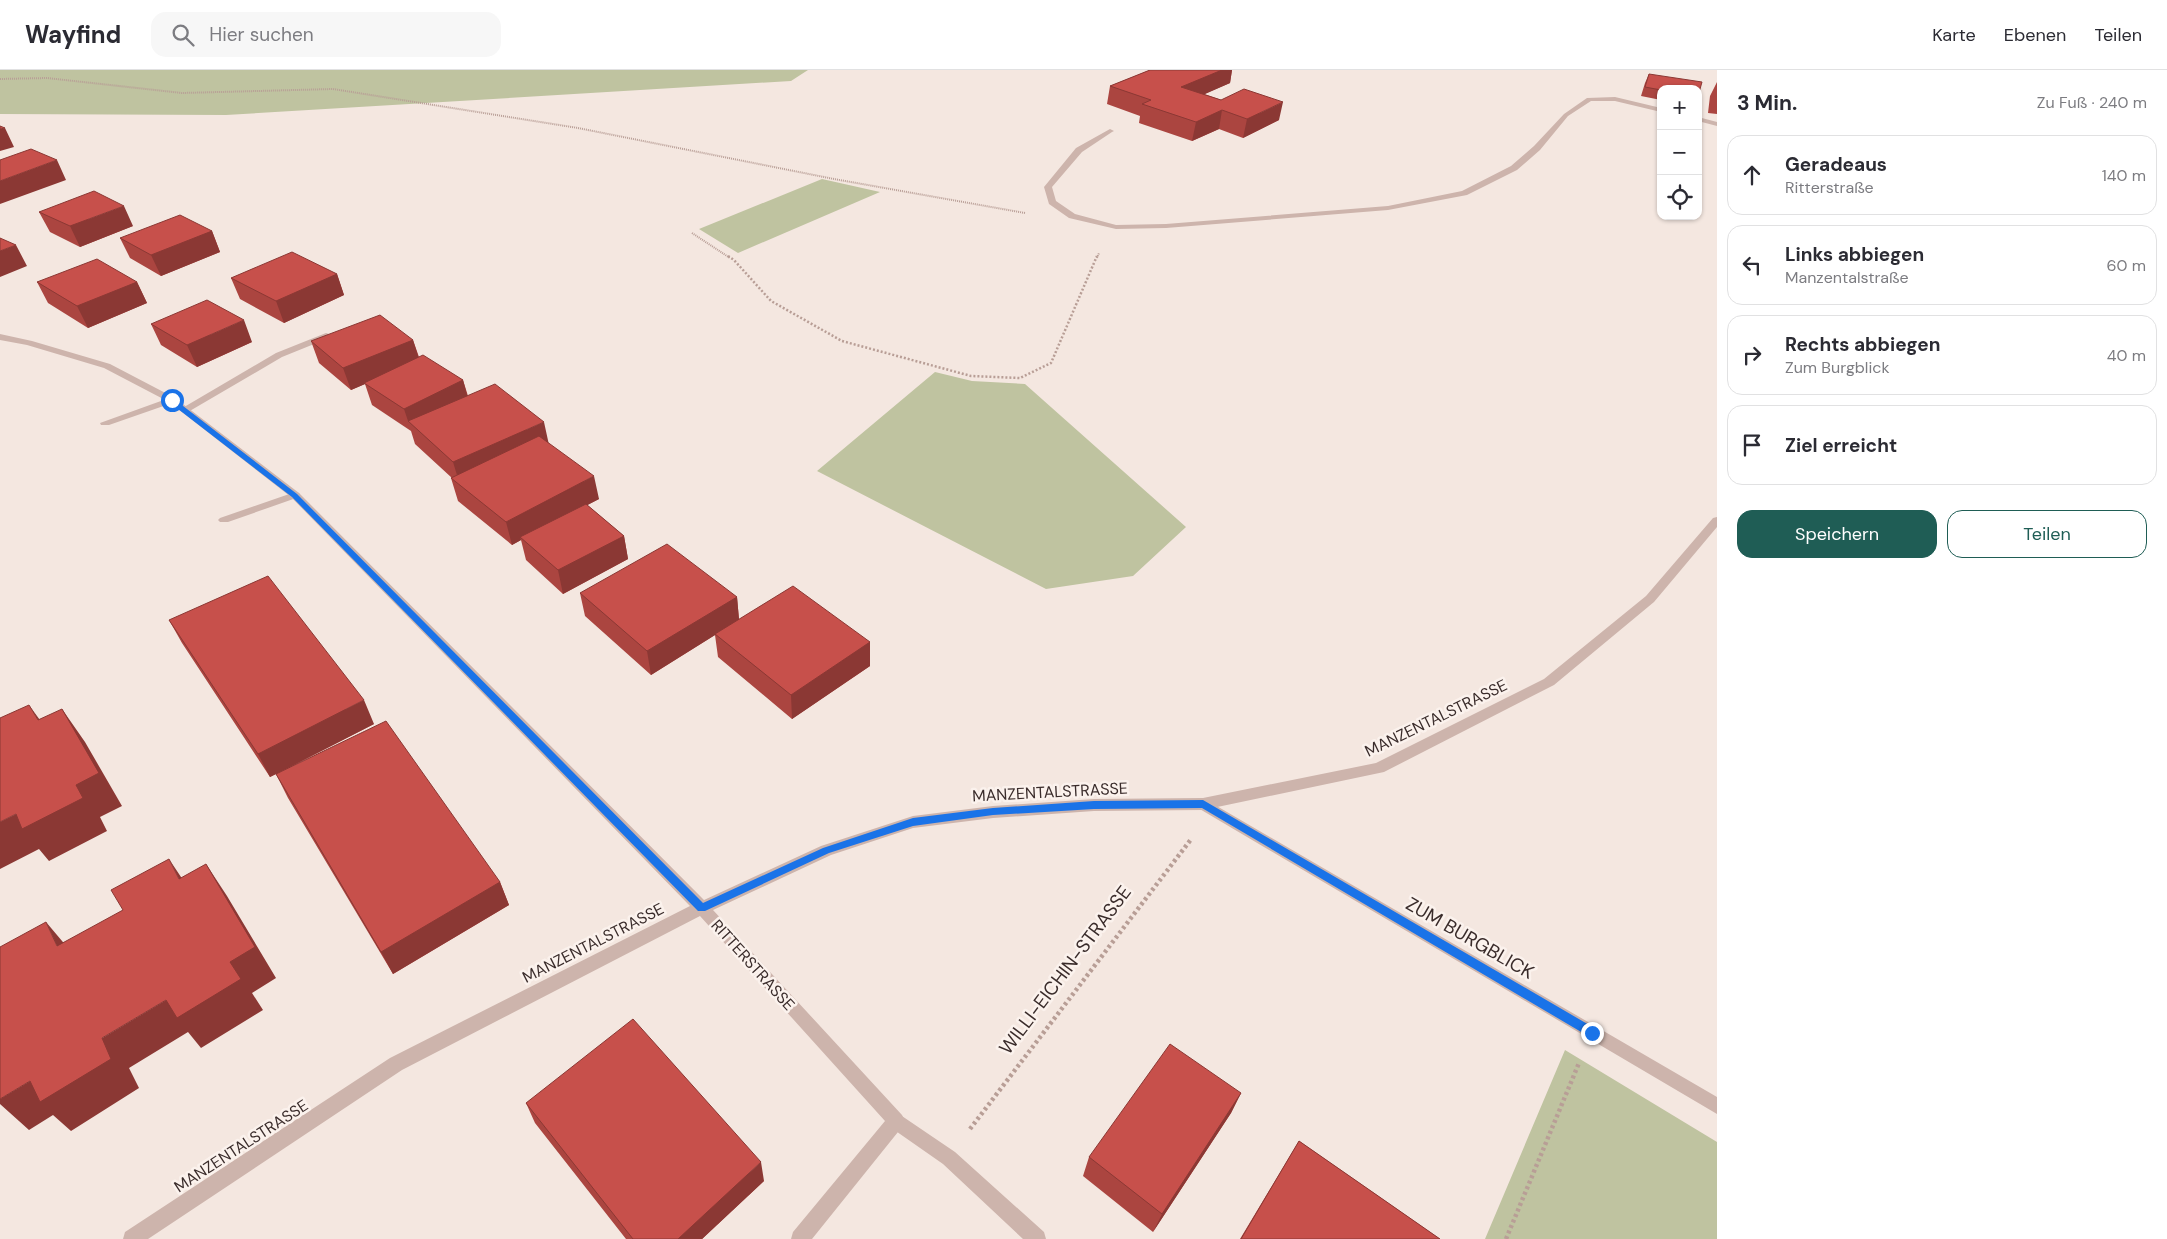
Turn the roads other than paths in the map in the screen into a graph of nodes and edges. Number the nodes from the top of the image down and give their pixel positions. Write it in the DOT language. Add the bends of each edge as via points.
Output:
graph roads {
  1 [pos="1657,109"];
  2 [pos="1702,120"];
  3 [pos="1717,124"];
  4 [pos="1110,131"];
  5 [pos="332,334"];
  6 [pos="0,337"];
  7 [pos="172,400"];
  8 [pos="184,410"];
  9 [pos="105,423"];
  10 [pos="294,495"];
  11 [pos="224,520"];
  12 [pos="1717,520"];
  13 [pos="1203,804"];
  14 [pos="702,908"];
  15 [pos="1717,1106"];
  16 [pos="896,1120"];
  17 [pos="132,1239"];
  18 [pos="800,1239"];
  19 [pos="1037,1239"];
  1 -- 4 [label="street" via="1616,99 1589,99 1566,115 1538,148 1514,168 1464,193 1388,208 1166,226 1116,227 1072,216 1052,202 1048,187 1079,150"];
  2 -- 3 [label="street"];
  5 -- 8 [label="street" via="279,355"];
  6 -- 7 [label="street, RITTERSTRASSE" via="107,366"];
  7 -- 8 [label="street, RITTERSTRASSE"];
  7 -- 9 [label="street"];
  8 -- 10 [label="street, RITTERSTRASSE"];
  10 -- 11 [label="street"];
  10 -- 14 [label="street, RITTERSTRASSE"];
  12 -- 13 [label="street, MANZENTALSTRASSE" via="1650,599 1549,682 1379,768"];
  13 -- 14 [label="street, MANZENTALSTRASSE" via="1094,805 913,822 826,850"];
  13 -- 15 [label="street, ZUM BURGBLICK"];
  14 -- 16 [label="street, RITTERSTRASSE"];
  14 -- 17 [label="street, MANZENTALSTRASSE" via="396,1064"];
  16 -- 18 [label="street"];
  16 -- 19 [label="street, RITTERSTRASSE" via="949,1158"];
}
